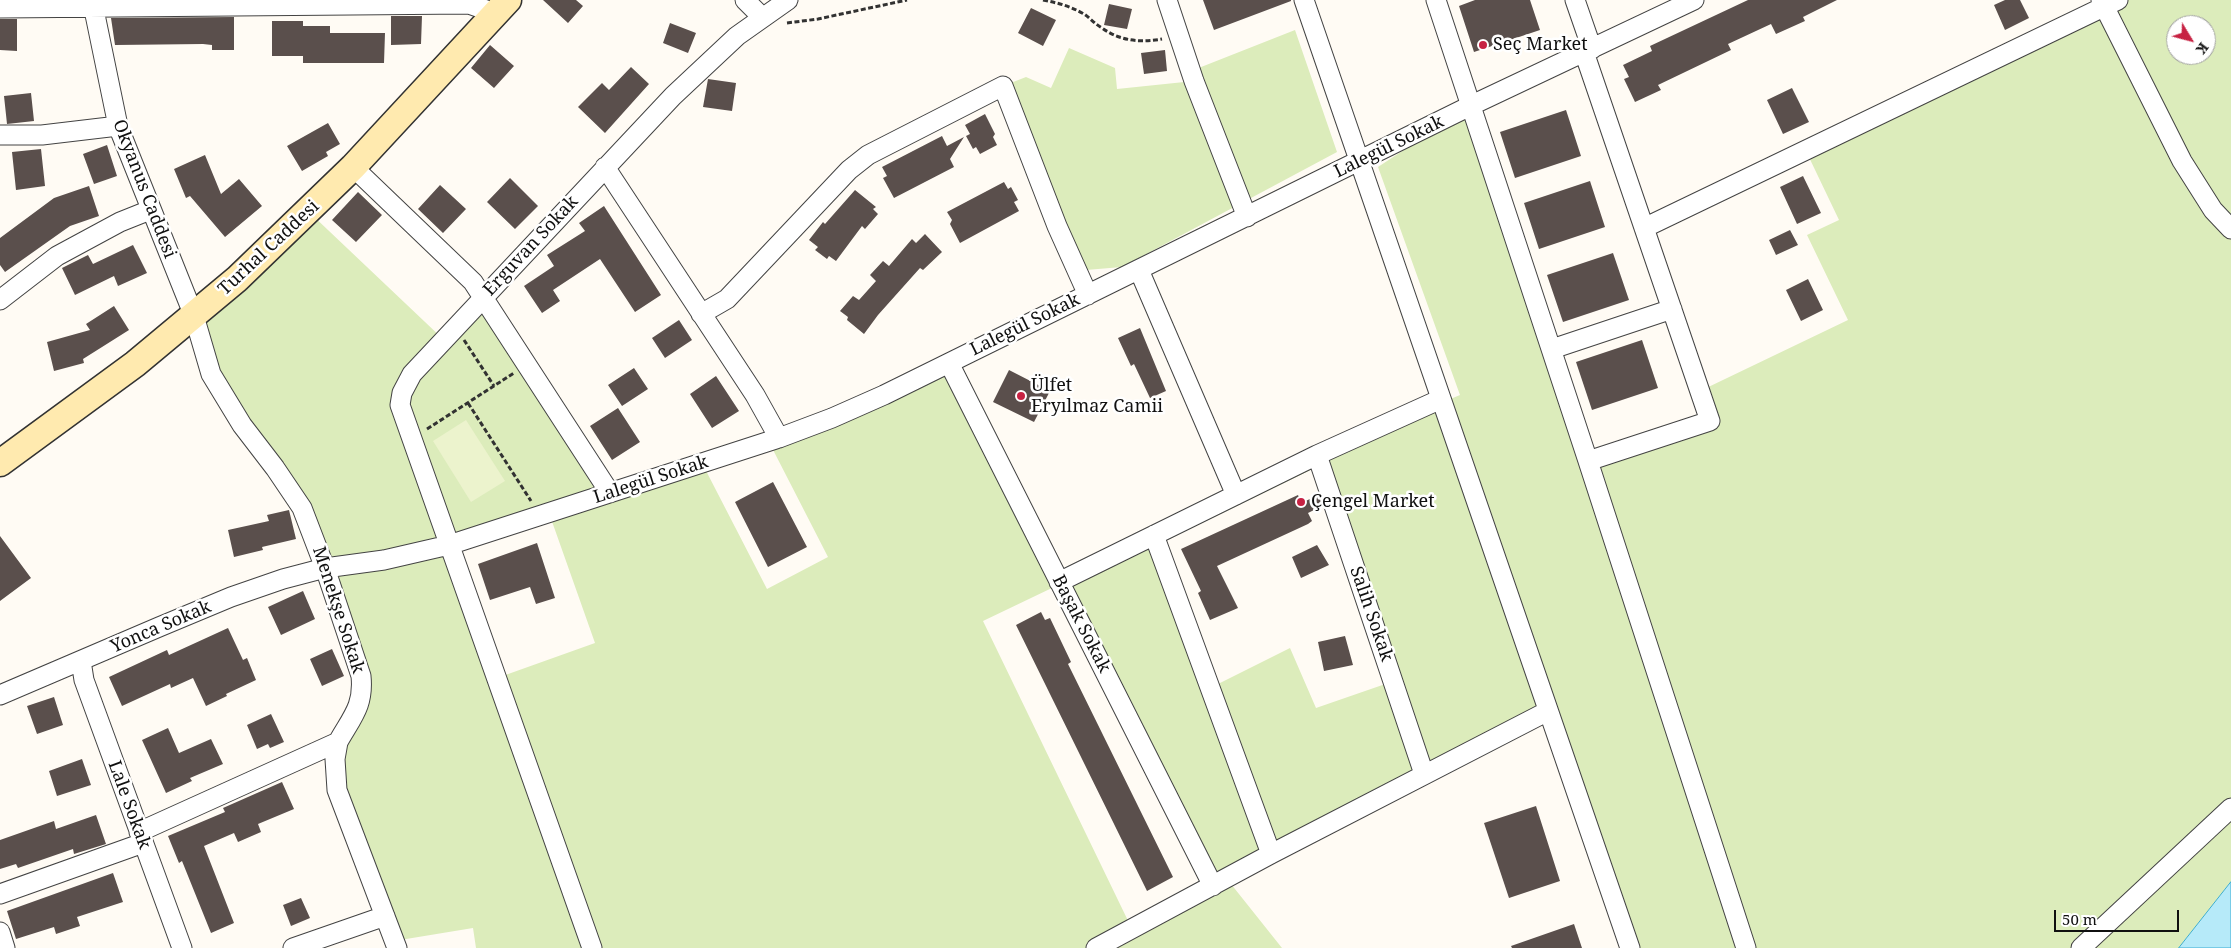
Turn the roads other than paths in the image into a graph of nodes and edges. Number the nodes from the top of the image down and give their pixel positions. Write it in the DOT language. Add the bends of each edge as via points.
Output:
graph roads {
  1 [pos="746,0"];
  2 [pos="788,0"];
  3 [pos="1168,0"];
  4 [pos="1304,0"];
  5 [pos="1436,0"];
  6 [pos="1575,0"];
  7 [pos="1694,0"];
  8 [pos="2108,2"];
  9 [pos="352,3"];
  10 [pos="93,4"];
  11 [pos="501,7"];
  12 [pos="0,8"];
  13 [pos="762,17"];
  14 [pos="1588,50"];
  15 [pos="1472,105"];
  16 [pos="118,126"];
  17 [pos="0,135"];
  18 [pos="1359,161"];
  19 [pos="354,167"];
  20 [pos="605,168"];
  21 [pos="150,210"];
  22 [pos="1247,217"];
  23 [pos="1644,228"];
  24 [pos="2231,229"];
  25 [pos="1139,270"];
  26 [pos="1088,295"];
  27 [pos="484,297"];
  28 [pos="0,300"];
  29 [pos="1672,309"];
  30 [pos="701,314"];
  31 [pos="194,316"];
  32 [pos="1552,349"];
  33 [pos="949,363"];
  34 [pos="1441,399"];
  35 [pos="779,438"];
  36 [pos="1316,455"];
  37 [pos="1,459"];
  38 [pos="1588,461"];
  39 [pos="610,493"];
  40 [pos="1236,495"];
  41 [pos="1154,535"];
  42 [pos="449,545"];
  43 [pos="325,568"];
  44 [pos="1059,582"];
  45 [pos="82,661"];
  46 [pos="0,695"];
  47 [pos="1548,711"];
  48 [pos="338,742"];
  49 [pos="1424,774"];
  50 [pos="2231,808"];
  51 [pos="141,838"];
  52 [pos="1271,854"];
  53 [pos="1213,886"];
  54 [pos="0,894"];
  55 [pos="385,916"];
  56 [pos="0,932"];
  57 [pos="5,948"];
  58 [pos="182,948"];
  59 [pos="293,948"];
  60 [pos="397,948"];
  61 [pos="592,948"];
  62 [pos="1096,948"];
  63 [pos="1630,948"];
  64 [pos="1746,948"];
  65 [pos="2081,948"];
  1 -- 13 [label="street"];
  2 -- 13 [label="street, Erguvan Sokak"];
  3 -- 22 [label="street" via="1194,80"];
  4 -- 18 [label="street"];
  5 -- 15 [label="street"];
  6 -- 14 [label="street"];
  7 -- 14 [label="street, Lalegül Sokak"];
  8 -- 23 [label="street"];
  8 -- 24 [label="street" via="2182,161 2213,210"];
  9 -- 10 [label="street"];
  9 -- 11 [label="street"];
  10 -- 12 [label="street"];
  10 -- 16 [label="street, Okyanus Caddesi"];
  11 -- 19 [label="street, Turhal Caddesi"];
  13 -- 20 [label="street, Erguvan Sokak" via="694,75"];
  14 -- 15 [label="street, Lalegül Sokak"];
  14 -- 23 [label="street"];
  15 -- 18 [label="street, Lalegül Sokak"];
  15 -- 32 [label="street"];
  16 -- 17 [label="street" via="42,135"];
  16 -- 21 [label="street, Okyanus Caddesi"];
  18 -- 22 [label="street, Lalegül Sokak"];
  18 -- 34 [label="street"];
  19 -- 27 [label="street" via="473,282"];
  19 -- 31 [label="street, Turhal Caddesi" via="244,273"];
  20 -- 27 [label="street, Erguvan Sokak"];
  20 -- 30 [label="street"];
  21 -- 28 [label="street" via="112,225 56,256"];
  21 -- 31 [label="street, Okyanus Caddesi"];
  22 -- 25 [label="street, Lalegül Sokak"];
  23 -- 29 [label="street"];
  25 -- 26 [label="street, Lalegül Sokak"];
  25 -- 40 [label="street"];
  26 -- 30 [label="street" via="1057,226 1003,86 868,155 727,299"];
  26 -- 33 [label="street, Lalegül Sokak"];
  27 -- 39 [label="street"];
  27 -- 42 [label="street, Erguvan Sokak" via="412,374 400,405"];
  29 -- 32 [label="street"];
  29 -- 38 [label="street" via="1710,421"];
  30 -- 35 [label="street" via="756,395"];
  31 -- 37 [label="street, Turhal Caddesi" via="135,364"];
  31 -- 43 [label="street, Menekşe Sokak" via="204,354 218,388 293,493 308,521"];
  32 -- 38 [label="street"];
  33 -- 35 [label="street, Lalegül Sokak" via="850,410"];
  33 -- 44 [label="street, Başak Sokak"];
  34 -- 36 [label="street"];
  34 -- 47 [label="street"];
  35 -- 39 [label="street, Lalegül Sokak"];
  36 -- 40 [label="street"];
  36 -- 49 [label="street, Salih Sokak"];
  38 -- 64 [label="street"];
  39 -- 42 [label="street, Lalegül Sokak"];
  40 -- 41 [label="street"];
  41 -- 44 [label="street"];
  41 -- 52 [label="street"];
  42 -- 43 [label="street, Lalegül Sokak" via="384,560"];
  42 -- 61 [label="street, Erguvan Sokak"];
  43 -- 45 [label="street, Yonca Sokak" via="231,597"];
  43 -- 48 [label="street, Menekşe Sokak" via="363,690 356,714"];
  44 -- 53 [label="street, Başak Sokak"];
  45 -- 46 [label="street, Yonca Sokak"];
  45 -- 51 [label="street, Lale Sokak" via="84,680"];
  47 -- 49 [label="street"];
  47 -- 63 [label="street"];
  48 -- 51 [label="street"];
  48 -- 55 [label="street" via="335,759 337,790"];
  49 -- 52 [label="street"];
  50 -- 65 [label="street"];
  51 -- 54 [label="street"];
  51 -- 58 [label="street, Lale Sokak"];
  52 -- 53 [label="street"];
  53 -- 62 [label="street"];
  55 -- 59 [label="street"];
  55 -- 60 [label="street"];
  56 -- 57 [label="street"];
}
